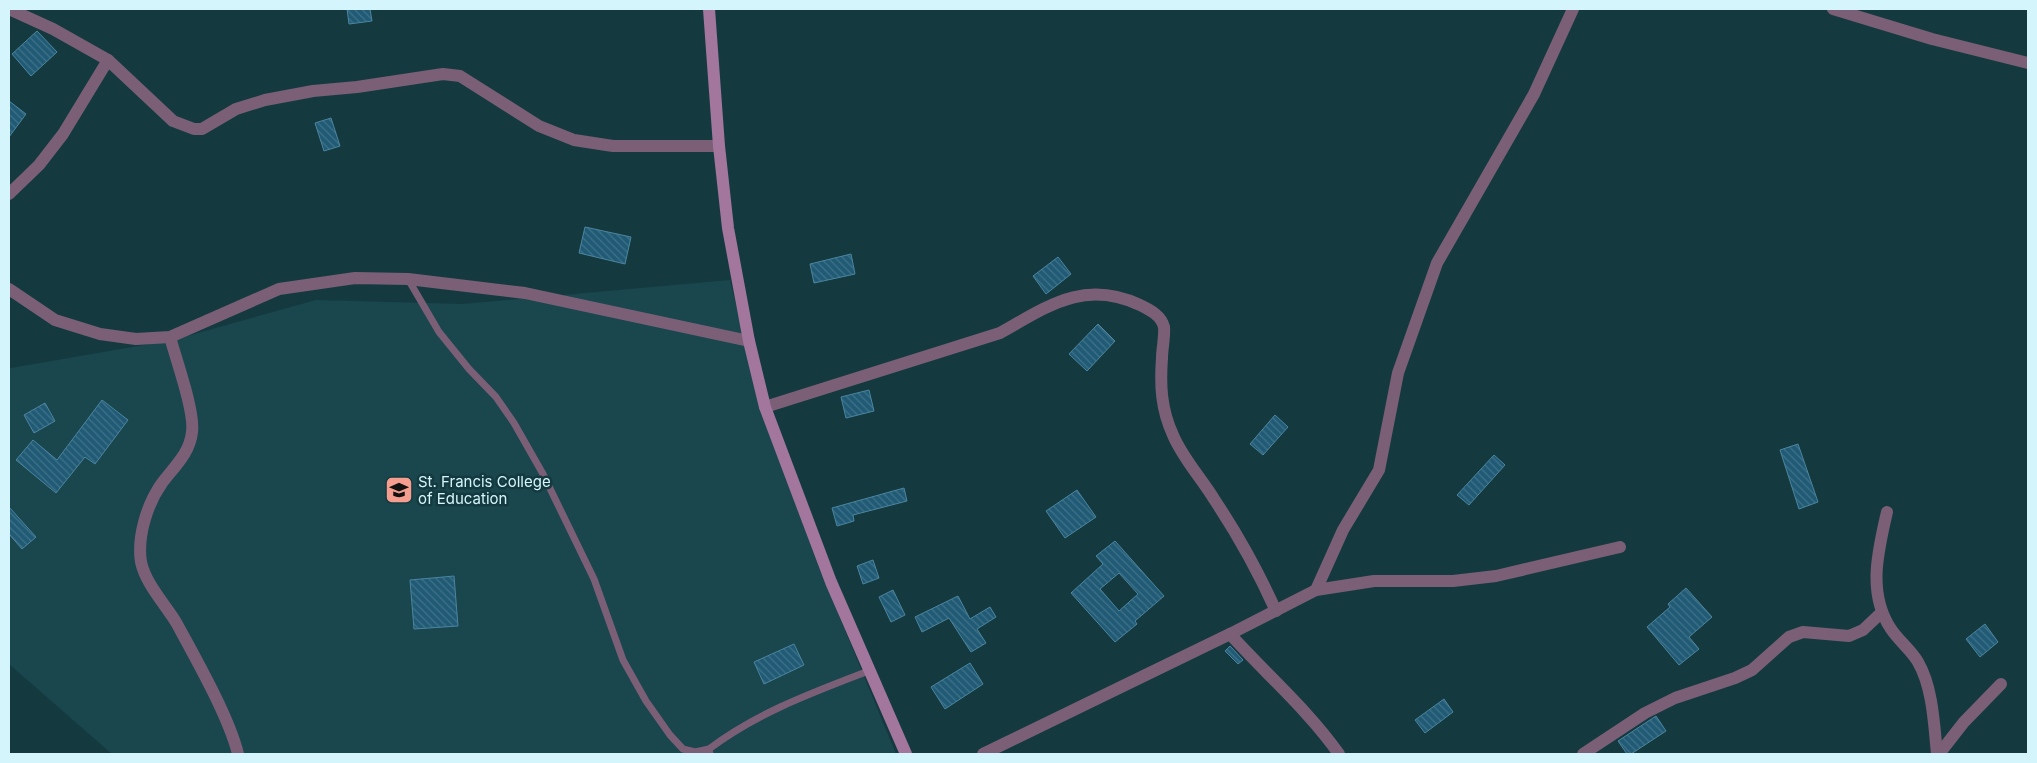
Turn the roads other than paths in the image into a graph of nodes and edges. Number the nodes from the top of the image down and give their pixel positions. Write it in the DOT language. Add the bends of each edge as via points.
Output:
graph roads {
  1 [pos="9,9"];
  2 [pos="709,9"];
  3 [pos="1572,9"];
  4 [pos="1833,9"];
  5 [pos="108,60"];
  6 [pos="2028,63"];
  7 [pos="719,146"];
  8 [pos="9,194"];
  9 [pos="408,279"];
  10 [pos="9,289"];
  11 [pos="170,337"];
  12 [pos="749,341"];
  13 [pos="765,407"];
  14 [pos="1887,512"];
  15 [pos="1620,547"];
  16 [pos="1316,590"];
  17 [pos="1276,611"];
  18 [pos="1882,612"];
  19 [pos="1230,634"];
  20 [pos="871,670"];
  21 [pos="2002,684"];
  22 [pos="709,752"];
  23 [pos="238,754"];
  24 [pos="906,754"];
  25 [pos="983,754"];
  26 [pos="1339,754"];
  27 [pos="1584,754"];
  28 [pos="1938,754"];
  1 -- 5 [label="street"];
  2 -- 7 [label="main road"];
  3 -- 16 [label="street" via="1534,94 1437,262 1398,374 1379,470 1343,530"];
  4 -- 6 [label="street"];
  5 -- 7 [label="street" via="173,121 194,130 236,109 265,100 443,74 460,76 539,126 574,140 613,146"];
  5 -- 8 [label="street" via="63,134 39,165"];
  7 -- 12 [label="main road" via="728,228"];
  9 -- 11 [label="street" via="355,278 279,289"];
  9 -- 12 [label="street" via="525,293"];
  9 -- 22 [label="lane" via="439,332 496,397 514,423 543,474 594,580 623,660 646,701 683,749"];
  10 -- 11 [label="street" via="55,320 100,334 136,339"];
  11 -- 23 [label="street" via="193,430 189,448 149,506 140,543 142,564 206,681"];
  12 -- 13 [label="main road"];
  13 -- 17 [label="street" via="992,336 1080,294 1132,301 1155,312 1164,327 1160,386 1164,412 1173,437 1236,532"];
  13 -- 20 [label="main road" via="831,582"];
  14 -- 18 [label="street" via="1876,559 1877,592"];
  15 -- 16 [label="street" via="1496,576 1374,581"];
  16 -- 17 [label="street"];
  17 -- 19 [label="street"];
  18 -- 27 [label="street" via="1863,630 1849,636 1803,632 1789,637 1752,670 1675,698 1645,713"];
  18 -- 28 [label="street" via="1918,662 1929,692"];
  19 -- 25 [label="street"];
  19 -- 26 [label="street" via="1309,716"];
  20 -- 22 [label="lane" via="783,704 730,733"];
  20 -- 24 [label="main road"];
  21 -- 28 [label="street"];
}
